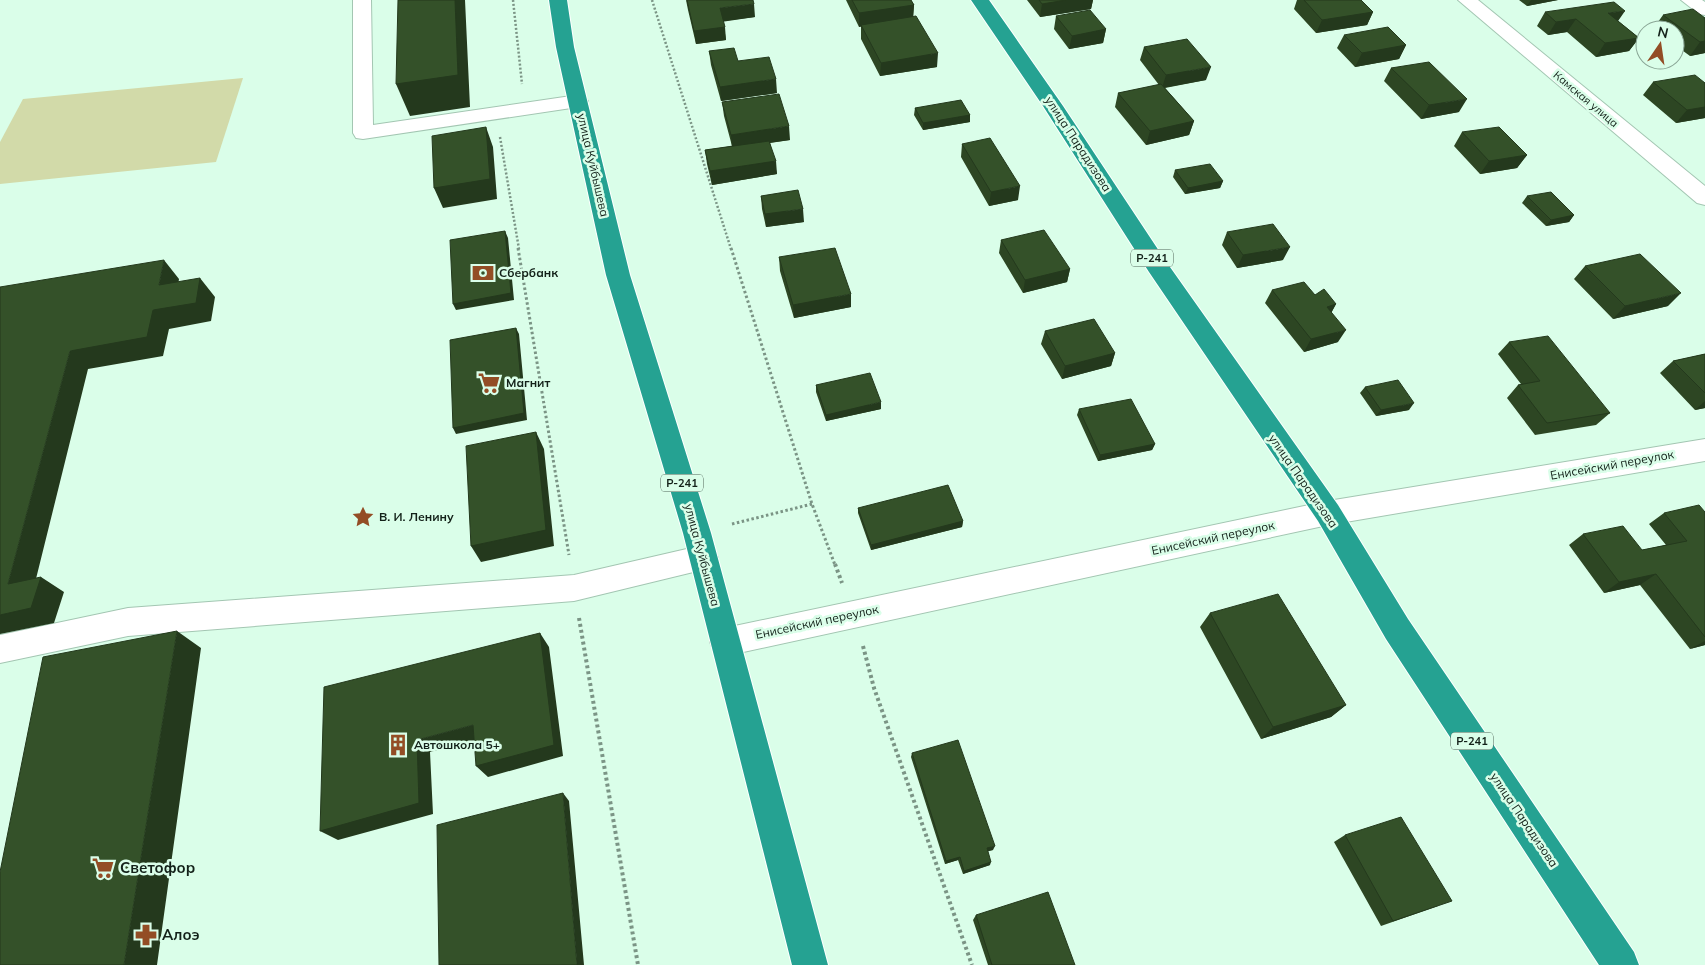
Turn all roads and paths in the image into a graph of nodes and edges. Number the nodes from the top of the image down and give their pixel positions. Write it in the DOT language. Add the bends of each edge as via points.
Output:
graph roads {
  1 [pos="362,0"];
  2 [pos="513,0"];
  3 [pos="558,0"];
  4 [pos="652,0"];
  5 [pos="980,0"];
  6 [pos="1467,0"];
  7 [pos="1690,0"];
  8 [pos="1705,10"];
  9 [pos="578,101"];
  10 [pos="524,110"];
  11 [pos="496,114"];
  12 [pos="1705,198"];
  13 [pos="1705,450"];
  14 [pos="812,504"];
  15 [pos="1328,513"];
  16 [pos="732,524"];
  17 [pos="704,558"];
  18 [pos="574,588"];
  19 [pos="854,614"];
  20 [pos="725,642"];
  21 [pos="0,650"];
  22 [pos="638,965"];
  23 [pos="810,965"];
  24 [pos="972,965"];
  25 [pos="1621,965"];
  1 -- 11 [label="street" via="363,133"];
  2 -- 10 [label="path"];
  3 -- 9 [label="highway, улица Куйбышева / Р-241"];
  4 -- 14 [label="path"];
  5 -- 15 [label="highway, улица Парадизова / Р-241" via="1157,266"];
  6 -- 12 [label="street, Камская улица"];
  7 -- 8 [label="street"];
  9 -- 10 [label="street"];
  9 -- 17 [label="highway, улица Куйбышева / Р-241" via="618,275"];
  10 -- 11 [label="street"];
  11 -- 18 [label="path"];
  13 -- 15 [label="street, Енисейский переулок"];
  14 -- 16 [label="path"];
  14 -- 19 [label="path"];
  15 -- 19 [label="street, Енисейский переулок"];
  15 -- 25 [label="highway, улица Парадизова / Р-241" via="1397,630"];
  17 -- 18 [label="street"];
  17 -- 20 [label="highway, улица Куйбышева / Р-241"];
  18 -- 21 [label="street" via="128,622"];
  18 -- 22 [label="path"];
  19 -- 20 [label="street, Енисейский переулок"];
  19 -- 24 [label="path" via="874,688"];
  20 -- 23 [label="highway, улица Куйбышева / Р-241"];
}
